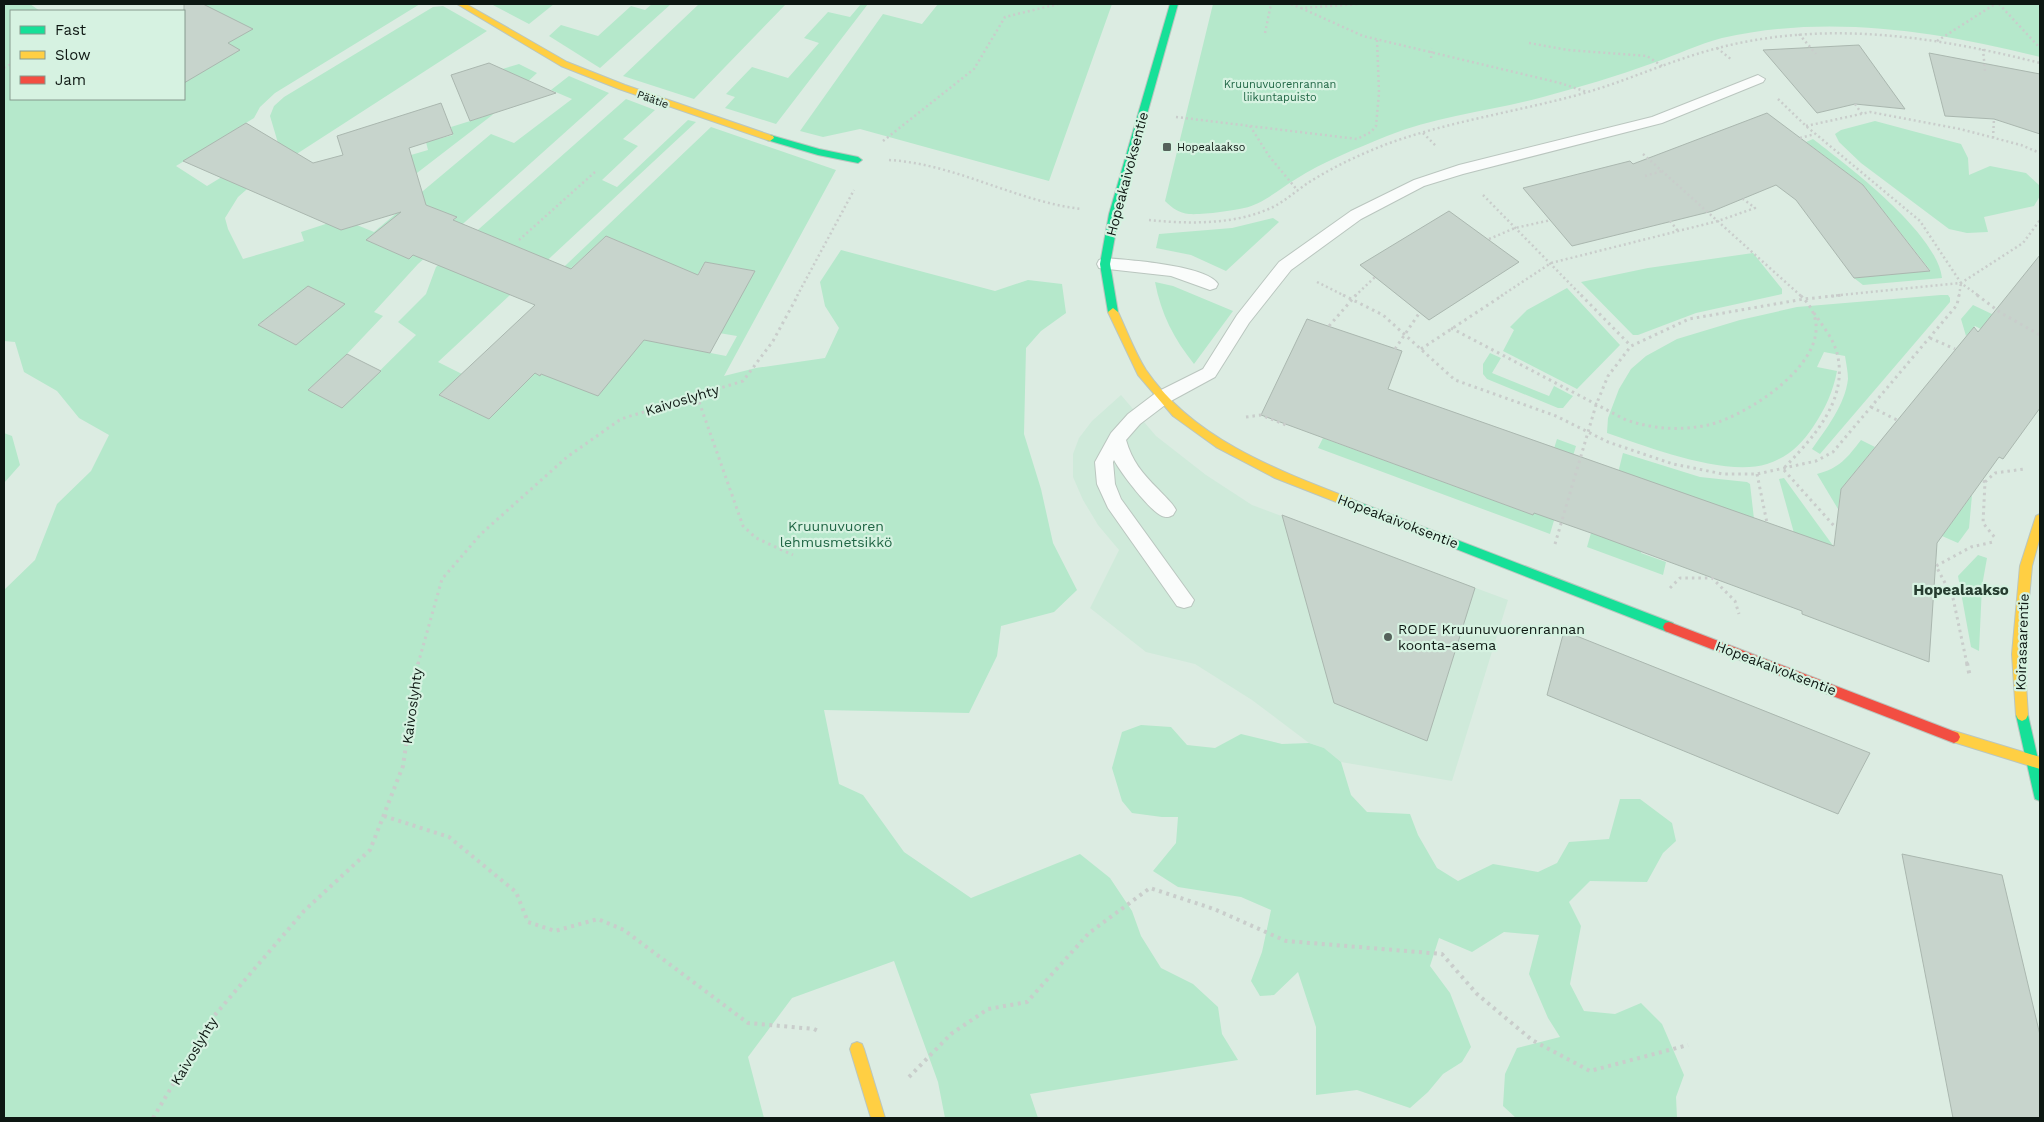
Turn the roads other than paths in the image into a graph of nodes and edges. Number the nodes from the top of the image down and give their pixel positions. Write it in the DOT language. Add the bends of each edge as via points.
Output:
graph roads {
  1 [pos="461,4"];
  2 [pos="1174,4"];
  3 [pos="1758,79"];
  4 [pos="858,160"];
  5 [pos="1105,264"];
  6 [pos="1210,284"];
  7 [pos="1163,397"];
  8 [pos="1117,438"];
  9 [pos="1168,510"];
  10 [pos="2040,519"];
  11 [pos="1184,600"];
  12 [pos="2036,762"];
  13 [pos="2040,795"];
  14 [pos="857,1049"];
  15 [pos="878,1118"];
  1 -- 4 [label="street, Päätie" via="564,64 622,87 750,132"];
  2 -- 5 [label="street, Hopeakaivoksentie" via="1114,214"];
  3 -- 7 [label="lane" via="1657,120 1419,183 1356,215 1285,266 1243,318 1209,373"];
  5 -- 6 [label="lane" via="1164,268"];
  5 -- 7 [label="street, Hopeakaivoksentie" via="1114,317 1142,372"];
  7 -- 8 [label="lane" via="1134,419"];
  7 -- 12 [label="street, Hopeakaivoksentie" via="1177,413 1220,444 1279,475 1944,733"];
  8 -- 9 [label="lane" via="1123,460"];
  8 -- 11 [label="lane" via="1104,462 1106,484 1114,502"];
  10 -- 12 [label="street, Koirasaarentie" via="2026,566 2018,654 2020,707"];
  12 -- 13 [label="street, Koirasaarentie"];
  14 -- 15 [label="street"];
}
